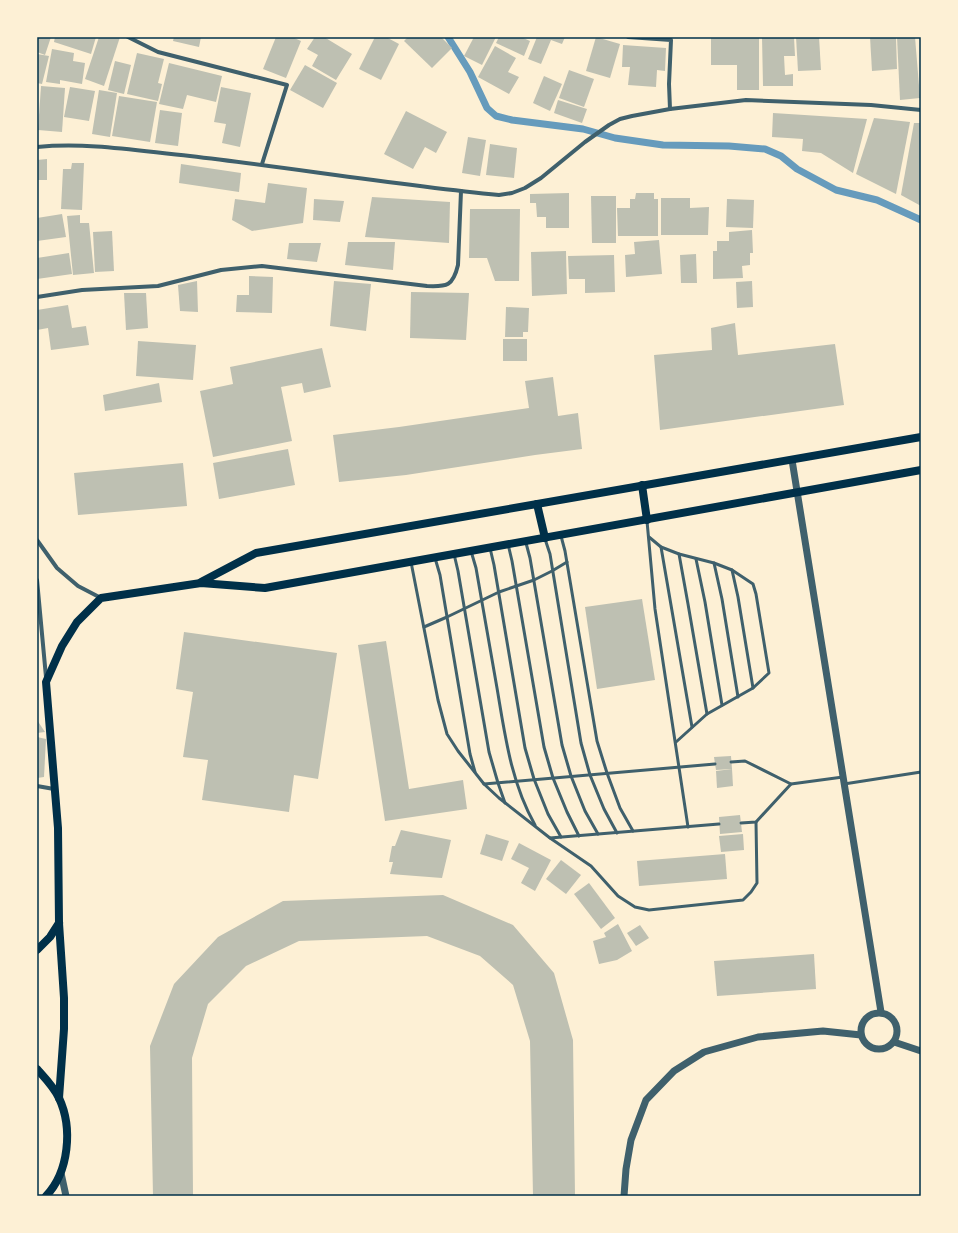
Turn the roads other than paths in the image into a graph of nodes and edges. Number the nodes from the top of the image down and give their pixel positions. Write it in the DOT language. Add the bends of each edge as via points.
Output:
graph roads {
  1 [pos="128,37"];
  2 [pos="628,37"];
  3 [pos="670,109"];
  4 [pos="921,110"];
  5 [pos="37,148"];
  6 [pos="262,164"];
  7 [pos="461,191"];
  8 [pos="37,297"];
  9 [pos="921,437"];
  10 [pos="792,460"];
  11 [pos="921,470"];
  12 [pos="642,486"];
  13 [pos="798,492"];
  14 [pos="537,504"];
  15 [pos="647,520"];
  16 [pos="561,535"];
  17 [pos="649,537"];
  18 [pos="545,538"];
  19 [pos="37,540"];
  20 [pos="526,541"];
  21 [pos="508,544"];
  22 [pos="661,547"];
  23 [pos="490,548"];
  24 [pos="471,551"];
  25 [pos="454,554"];
  26 [pos="679,554"];
  27 [pos="435,558"];
  28 [pos="696,559"];
  29 [pos="411,562"];
  30 [pos="567,562"];
  31 [pos="714,563"];
  32 [pos="732,570"];
  33 [pos="552,571"];
  34 [pos="37,580"];
  35 [pos="534,580"];
  36 [pos="201,583"];
  37 [pos="516,585"];
  38 [pos="499,592"];
  39 [pos="101,598"];
  40 [pos="482,599"];
  41 [pos="464,609"];
  42 [pos="447,617"];
  43 [pos="424,627"];
  44 [pos="46,682"];
  45 [pos="753,688"];
  46 [pos="738,697"];
  47 [pos="722,704"];
  48 [pos="707,714"];
  49 [pos="692,727"];
  50 [pos="676,742"];
  51 [pos="731,762"];
  52 [pos="715,764"];
  53 [pos="679,767"];
  54 [pos="921,772"];
  55 [pos="606,773"];
  56 [pos="476,774"];
  57 [pos="590,775"];
  58 [pos="571,776"];
  59 [pos="553,778"];
  60 [pos="534,780"];
  61 [pos="516,781"];
  62 [pos="844,781"];
  63 [pos="498,783"];
  64 [pos="484,784"];
  65 [pos="790,784"];
  66 [pos="37,786"];
  67 [pos="55,789"];
  68 [pos="506,803"];
  69 [pos="756,822"];
  70 [pos="741,823"];
  71 [pos="719,824"];
  72 [pos="536,827"];
  73 [pos="688,827"];
  74 [pos="633,831"];
  75 [pos="617,833"];
  76 [pos="598,834"];
  77 [pos="579,836"];
  78 [pos="561,837"];
  79 [pos="550,838"];
  80 [pos="58,923"];
  81 [pos="37,950"];
  82 [pos="880,1012"];
  83 [pos="861,1035"];
  84 [pos="894,1042"];
  85 [pos="921,1051"];
  86 [pos="37,1069"];
  87 [pos="59,1098"];
  88 [pos="61,1173"];
  89 [pos="46,1196"];
  90 [pos="66,1196"];
  91 [pos="624,1196"];
  1 -- 6 [label="street" via="158,52 286,85"];
  2 -- 3 [label="street" via="671,40"];
  3 -- 4 [label="street" via="746,100 778,100"];
  3 -- 7 [label="street" via="620,119 525,188 499,195"];
  5 -- 6 [label="street" via="56,145 102,146"];
  6 -- 7 [label="street"];
  7 -- 8 [label="street" via="458,265 455,277 448,284 427,286 262,266 221,270 158,286 82,290"];
  9 -- 10 [label="main road"];
  10 -- 12 [label="main road"];
  10 -- 13 [label="street"];
  11 -- 13 [label="main road"];
  12 -- 14 [label="main road"];
  12 -- 15 [label="main road"];
  13 -- 15 [label="main road"];
  13 -- 62 [label="street"];
  14 -- 18 [label="main road"];
  14 -- 36 [label="main road" via="256,553"];
  15 -- 16 [label="main road"];
  15 -- 17 [label="lane"];
  16 -- 18 [label="main road"];
  16 -- 30 [label="lane"];
  17 -- 22 [label="lane"];
  17 -- 50 [label="lane" via="656,609"];
  18 -- 20 [label="main road"];
  18 -- 33 [label="lane"];
  19 -- 39 [label="street" via="57,568 78,586"];
  20 -- 21 [label="main road"];
  20 -- 35 [label="lane"];
  21 -- 23 [label="main road"];
  21 -- 37 [label="lane"];
  22 -- 26 [label="lane"];
  22 -- 49 [label="lane"];
  23 -- 24 [label="main road"];
  23 -- 38 [label="lane"];
  24 -- 25 [label="main road"];
  24 -- 40 [label="lane"];
  25 -- 27 [label="main road"];
  25 -- 41 [label="lane"];
  26 -- 28 [label="lane"];
  26 -- 48 [label="lane"];
  27 -- 29 [label="main road"];
  27 -- 42 [label="lane"];
  28 -- 31 [label="lane"];
  28 -- 47 [label="lane"];
  29 -- 36 [label="main road" via="265,588"];
  29 -- 43 [label="lane"];
  30 -- 33 [label="lane"];
  30 -- 55 [label="lane" via="597,741"];
  31 -- 32 [label="lane"];
  31 -- 46 [label="lane"];
  32 -- 45 [label="lane"];
  32 -- 45 [label="lane" via="753,584 756,594 768,674"];
  33 -- 35 [label="lane"];
  33 -- 57 [label="lane" via="581,743"];
  34 -- 44 [label="street"];
  35 -- 37 [label="lane"];
  35 -- 58 [label="lane" via="562,745"];
  36 -- 39 [label="main road"];
  37 -- 38 [label="lane"];
  37 -- 59 [label="lane" via="544,747"];
  38 -- 40 [label="lane"];
  38 -- 60 [label="lane" via="525,748"];
  39 -- 44 [label="main road" via="77,622 62,646"];
  40 -- 41 [label="lane"];
  40 -- 61 [label="lane" via="507,750"];
  41 -- 42 [label="lane"];
  41 -- 63 [label="lane" via="489,752"];
  42 -- 43 [label="lane"];
  42 -- 56 [label="lane" via="470,754"];
  43 -- 56 [label="lane" via="447,734"];
  44 -- 67 [label="main road"];
  45 -- 46 [label="lane"];
  46 -- 47 [label="lane"];
  47 -- 48 [label="lane"];
  48 -- 49 [label="lane"];
  49 -- 50 [label="lane"];
  50 -- 53 [label="lane"];
  51 -- 65 [label="lane" via="745,761"];
  52 -- 53 [label="lane"];
  53 -- 55 [label="lane"];
  53 -- 73 [label="lane"];
  54 -- 62 [label="lane"];
  55 -- 57 [label="lane"];
  55 -- 74 [label="lane" via="620,808"];
  56 -- 64 [label="lane"];
  57 -- 58 [label="lane"];
  57 -- 75 [label="lane"];
  58 -- 59 [label="lane"];
  58 -- 76 [label="lane" via="585,811"];
  59 -- 60 [label="lane"];
  59 -- 77 [label="lane" via="566,812"];
  60 -- 61 [label="lane"];
  60 -- 78 [label="lane"];
  61 -- 63 [label="lane"];
  61 -- 72 [label="lane"];
  62 -- 65 [label="lane"];
  62 -- 82 [label="street"];
  63 -- 64 [label="lane"];
  63 -- 68 [label="lane"];
  64 -- 68 [label="lane"];
  65 -- 69 [label="lane"];
  66 -- 67 [label="street"];
  67 -- 80 [label="main road" via="58,828"];
  68 -- 72 [label="lane"];
  69 -- 70 [label="lane"];
  69 -- 79 [label="lane" via="757,883 743,900 649,910 635,907 618,896 592,866"];
  71 -- 73 [label="lane"];
  72 -- 79 [label="lane"];
  73 -- 74 [label="lane"];
  74 -- 75 [label="lane"];
  75 -- 76 [label="lane"];
  76 -- 77 [label="lane"];
  77 -- 78 [label="lane"];
  78 -- 79 [label="lane"];
  80 -- 81 [label="main road" via="50,937"];
  80 -- 87 [label="main road" via="64,998"];
  82 -- 83 [label="street" via="868,1016 863,1021"];
  82 -- 84 [label="street" via="888,1014 894,1020 897,1034"];
  83 -- 84 [label="street" via="869,1046 876,1049 883,1049"];
  83 -- 91 [label="street" via="823,1030 758,1037 704,1052 674,1071 646,1100 632,1140"];
  84 -- 85 [label="street"];
  86 -- 87 [label="main road" via="49,1081"];
  87 -- 88 [label="main road" via="68,1135"];
  88 -- 89 [label="main road"];
  88 -- 90 [label="street"];
}
